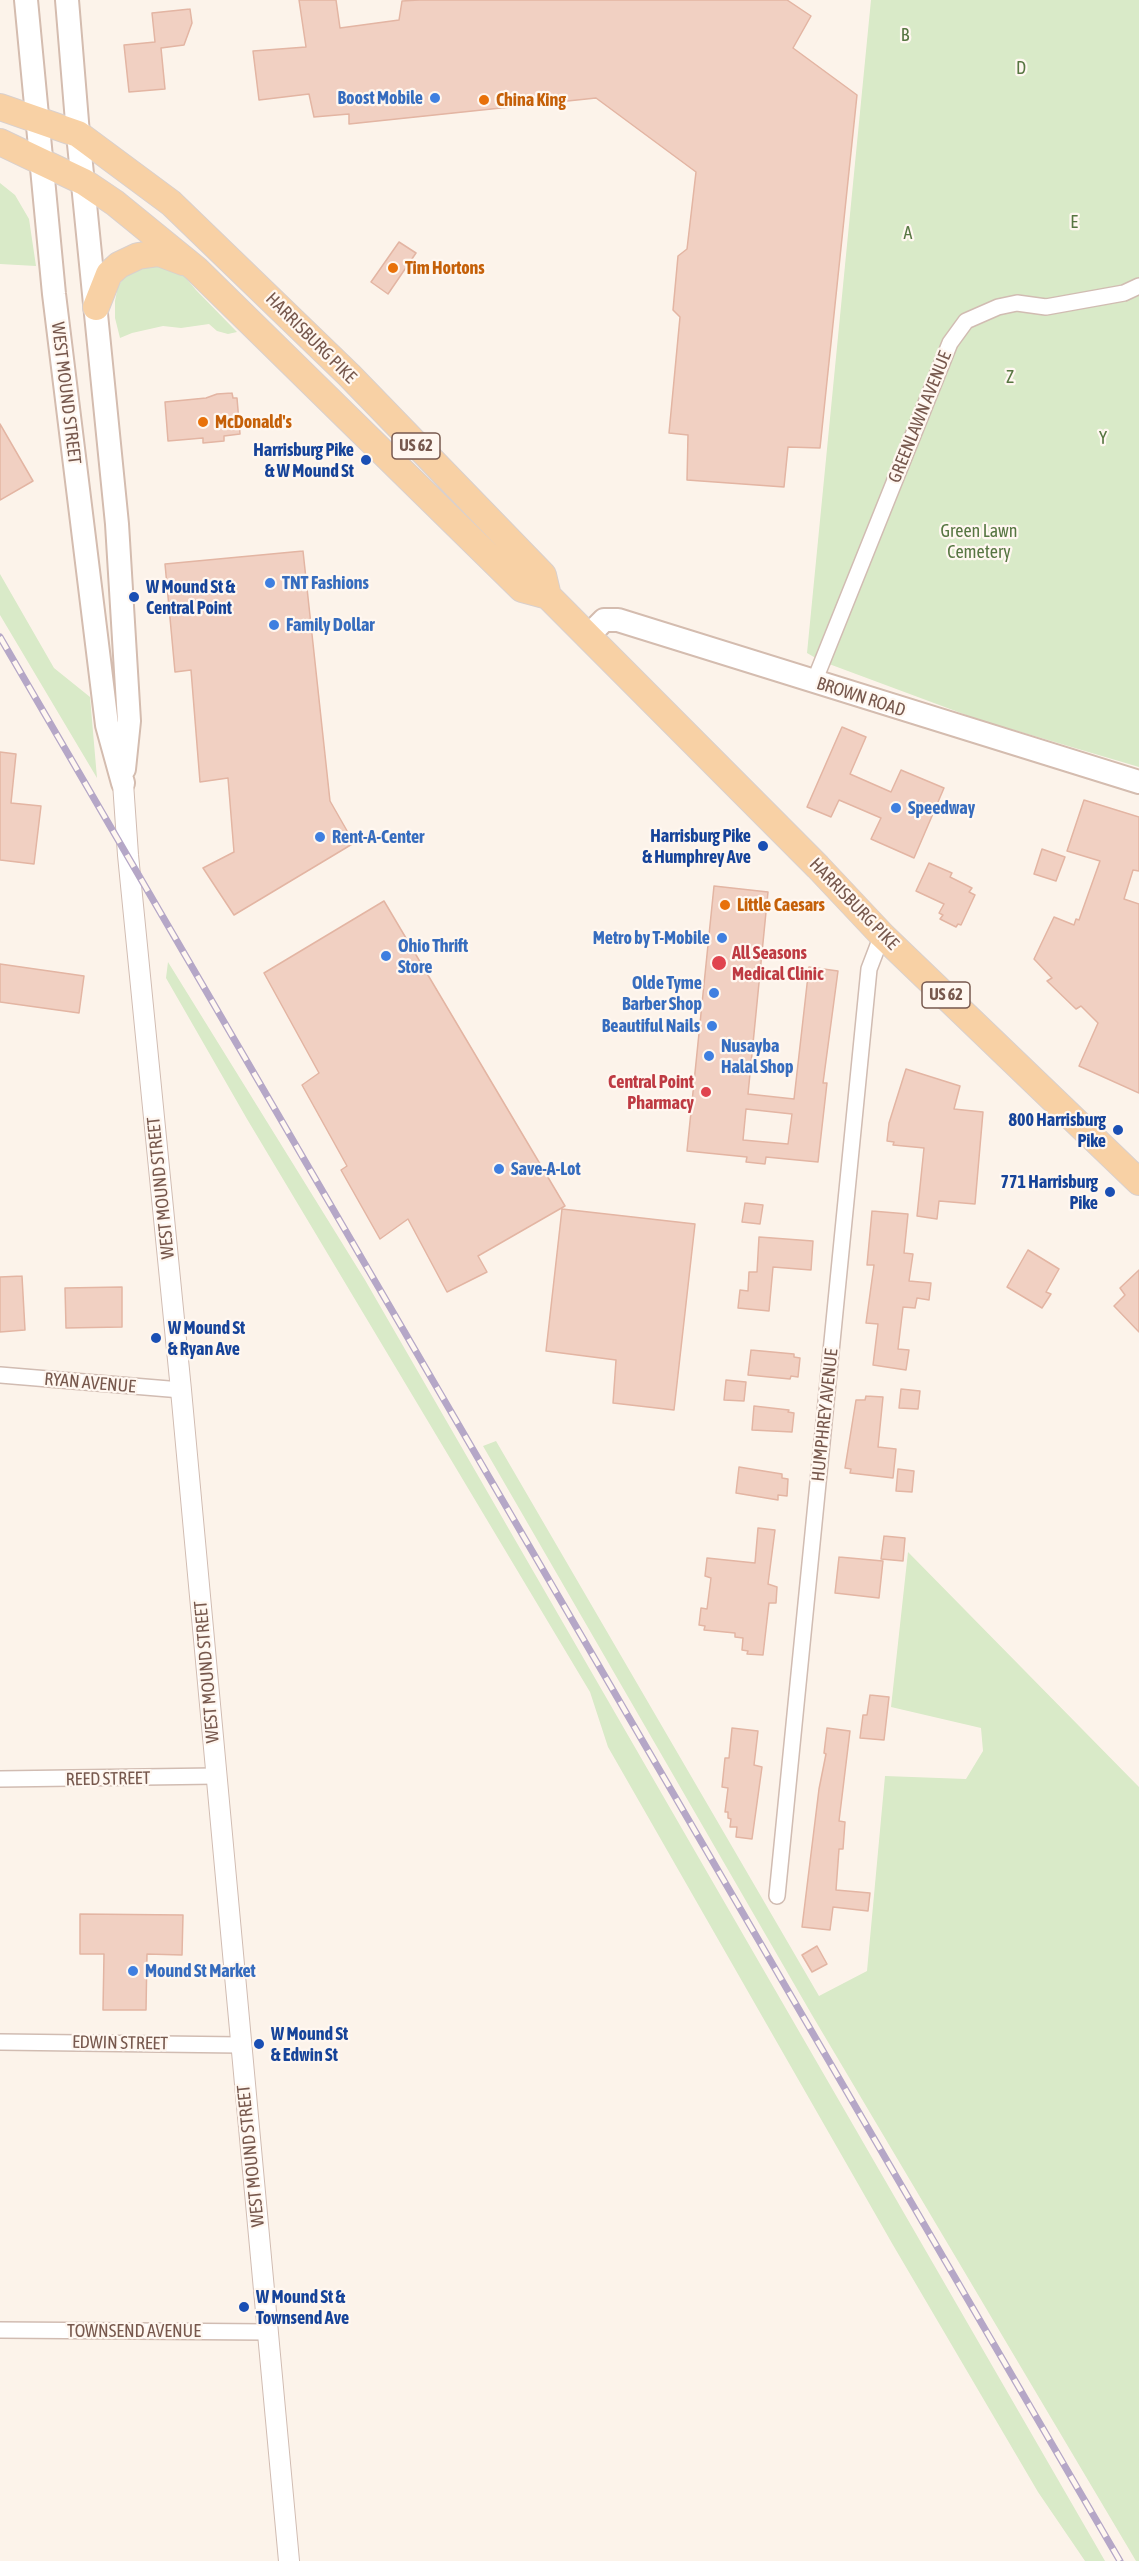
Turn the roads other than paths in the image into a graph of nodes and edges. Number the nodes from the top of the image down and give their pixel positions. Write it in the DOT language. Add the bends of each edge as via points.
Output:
graph roads {
  1 [pos="26,0"];
  2 [pos="67,0"];
  3 [pos="0,107"];
  4 [pos="37,119"];
  5 [pos="78,134"];
  6 [pos="0,142"];
  7 [pos="42,164"];
  8 [pos="84,182"];
  9 [pos="196,269"];
  10 [pos="1139,286"];
  11 [pos="96,307"];
  12 [pos="548,596"];
  13 [pos="589,635"];
  14 [pos="814,682"];
  15 [pos="1139,782"];
  16 [pos="123,783"];
  17 [pos="882,935"];
  18 [pos="1139,1182"];
  19 [pos="0,1375"];
  20 [pos="181,1390"];
  21 [pos="216,1776"];
  22 [pos="0,1779"];
  23 [pos="777,1896"];
  24 [pos="0,2042"];
  25 [pos="240,2044"];
  26 [pos="0,2330"];
  27 [pos="268,2332"];
  28 [pos="289,2561"];
  1 -- 4 [label="main road, WEST MOUND STREET"];
  2 -- 5 [label="main road, WEST MOUND STREET"];
  3 -- 4 [label="main road, US 62"];
  4 -- 5 [label="main road, HARRISBURG PIKE / US 62"];
  4 -- 7 [label="main road, WEST MOUND STREET"];
  5 -- 8 [label="main road, WEST MOUND STREET"];
  5 -- 12 [label="main road, HARRISBURG PIKE / US 62" via="171,203 213,241 543,575"];
  6 -- 7 [label="main road, US 62"];
  7 -- 8 [label="main road, HARRISBURG PIKE / US 62"];
  7 -- 16 [label="main road, WEST MOUND STREET" via="54,294 107,725"];
  8 -- 9 [label="main road, HARRISBURG PIKE / US 62"];
  8 -- 11 [label="main road, WEST MOUND STREET"];
  9 -- 11 [label="main road" via="168,255 138,256 109,274"];
  9 -- 12 [label="main road, HARRISBURG PIKE / US 62" via="522,589"];
  10 -- 14 [label="street, GREENLAWN AVENUE" via="1124,293 1046,307 1017,303 966,321 950,343"];
  11 -- 16 [label="main road, WEST MOUND STREET" via="117,524 129,721"];
  12 -- 13 [label="main road, HARRISBURG PIKE / US 62"];
  13 -- 14 [label="main road, BROWN ROAD" via="604,620 618,620"];
  13 -- 17 [label="main road, HARRISBURG PIKE / US 62"];
  14 -- 15 [label="main road, BROWN ROAD"];
  16 -- 20 [label="street, WEST MOUND STREET"];
  17 -- 18 [label="main road, HARRISBURG PIKE / US 62"];
  17 -- 23 [label="street, HUMPHREY AVENUE" via="869,969"];
  19 -- 20 [label="street, RYAN AVENUE"];
  20 -- 21 [label="street, WEST MOUND STREET"];
  21 -- 22 [label="street, REED STREET"];
  21 -- 25 [label="street, WEST MOUND STREET"];
  24 -- 25 [label="street, EDWIN STREET"];
  25 -- 27 [label="street, WEST MOUND STREET"];
  26 -- 27 [label="street, TOWNSEND AVENUE"];
  27 -- 28 [label="street, WEST MOUND STREET"];
}
